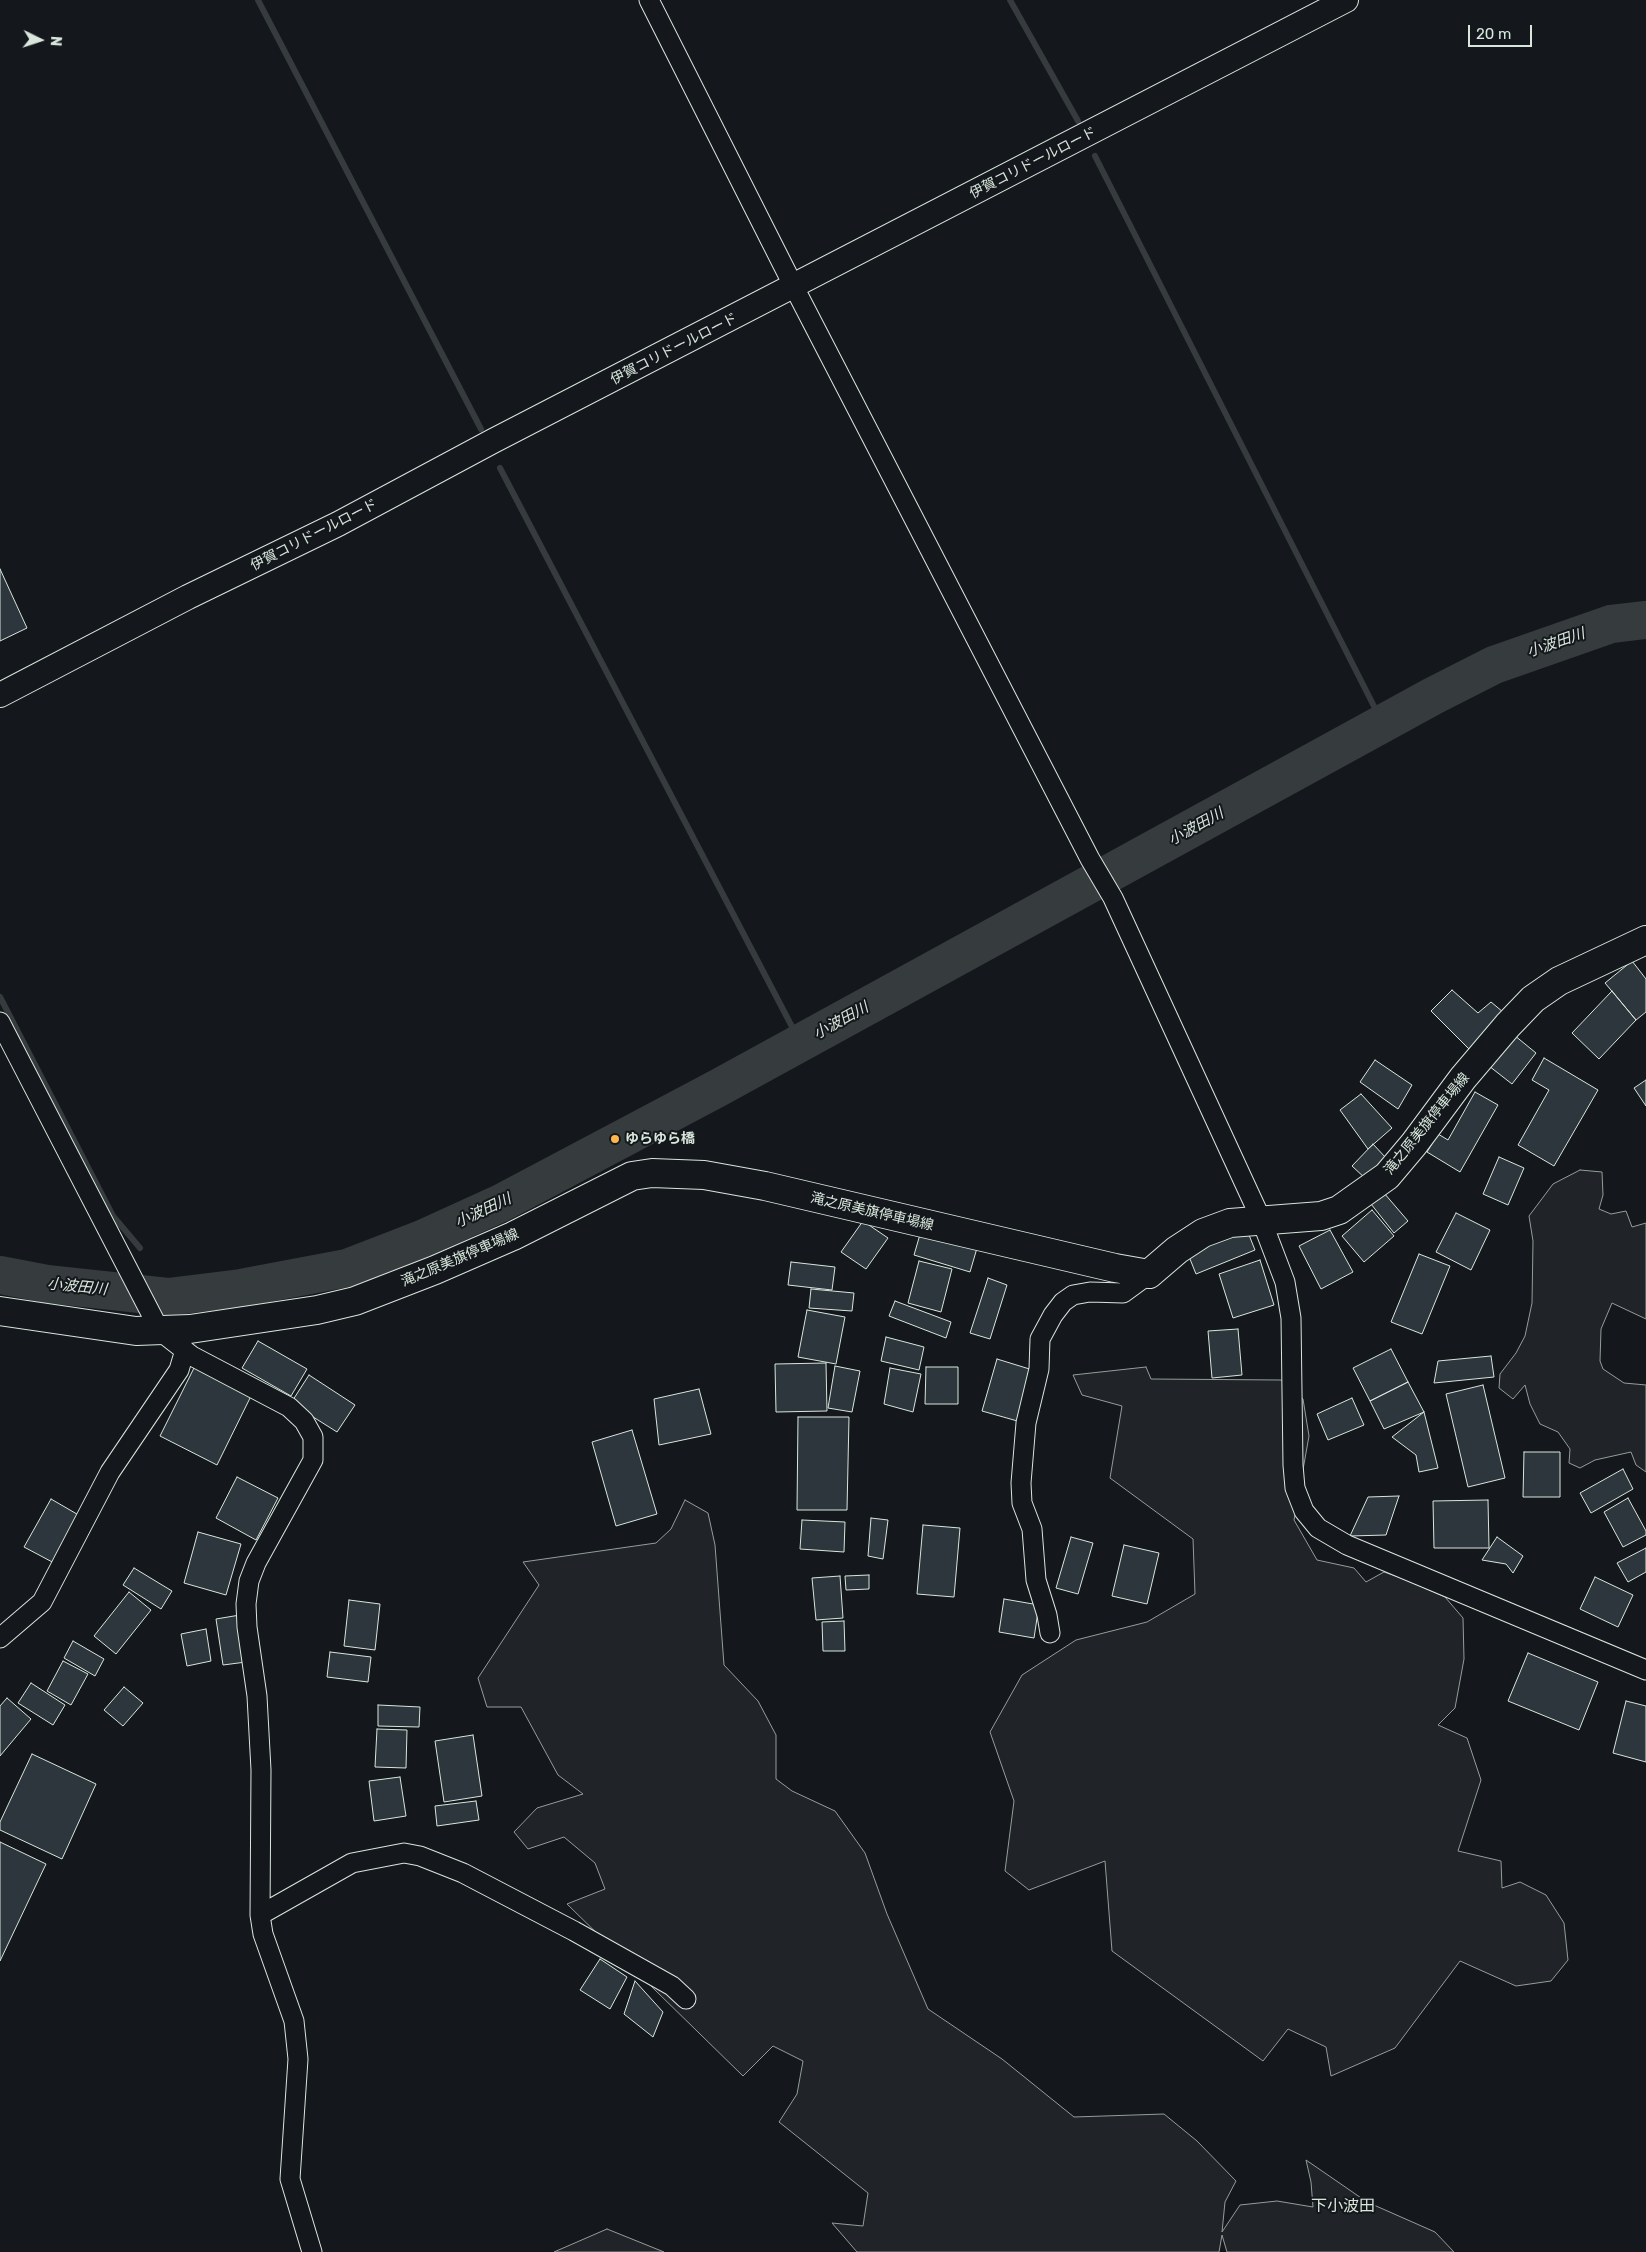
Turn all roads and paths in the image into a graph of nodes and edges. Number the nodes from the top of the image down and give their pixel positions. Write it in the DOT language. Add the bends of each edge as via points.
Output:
graph roads {
  1 [pos="649,0"];
  2 [pos="1346,0"];
  3 [pos="794,287"];
  4 [pos="0,695"];
  5 [pos="1646,940"];
  6 [pos="0,1022"];
  7 [pos="1261,1219"];
  8 [pos="1149,1274"];
  9 [pos="0,1311"];
  10 [pos="155,1320"];
  11 [pos="185,1350"];
  12 [pos="1050,1634"];
  13 [pos="0,1638"];
  14 [pos="1646,1670"];
  15 [pos="260,1915"];
  16 [pos="686,1999"];
  17 [pos="312,2252"];
  1 -- 3 [label="street"];
  2 -- 3 [label="street, 伊賀コリドールロード"];
  3 -- 4 [label="street, 伊賀コリドールロード"];
  3 -- 7 [label="street" via="1113,898"];
  5 -- 7 [label="main road, 滝之原美旗停車場線" via="1559,981 1533,999 1463,1078 1387,1176 1339,1210 1321,1216"];
  6 -- 10 [label="street"];
  7 -- 8 [label="main road, 滝之原美旗停車場線" via="1230,1222 1204,1234 1177,1250"];
  7 -- 14 [label="street" via="1285,1282 1291,1318 1295,1488 1304,1512 1318,1528 1347,1545"];
  8 -- 10 [label="main road, 滝之原美旗停車場線" via="765,1186 704,1175 652,1173 632,1176 513,1236 355,1301 190,1330"];
  8 -- 12 [label="street" via="1123,1293 1073,1295 1063,1302 1040,1339 1038,1369 1026,1423 1021,1483 1022,1503 1032,1529 1036,1580"];
  9 -- 10 [label="main road, 滝之原美旗停車場線" via="136,1331"];
  10 -- 11 [label="street"];
  11 -- 13 [label="street" via="180,1370 110,1472 42,1602"];
  11 -- 15 [label="street" via="289,1407 304,1421 313,1437 313,1460 256,1563 249,1581 246,1604 257,1696"];
  15 -- 16 [label="street" via="352,1864 404,1852 463,1873 672,1986"];
  15 -- 17 [label="street" via="263,1934 294,2021 298,2059 290,2179"];
}
